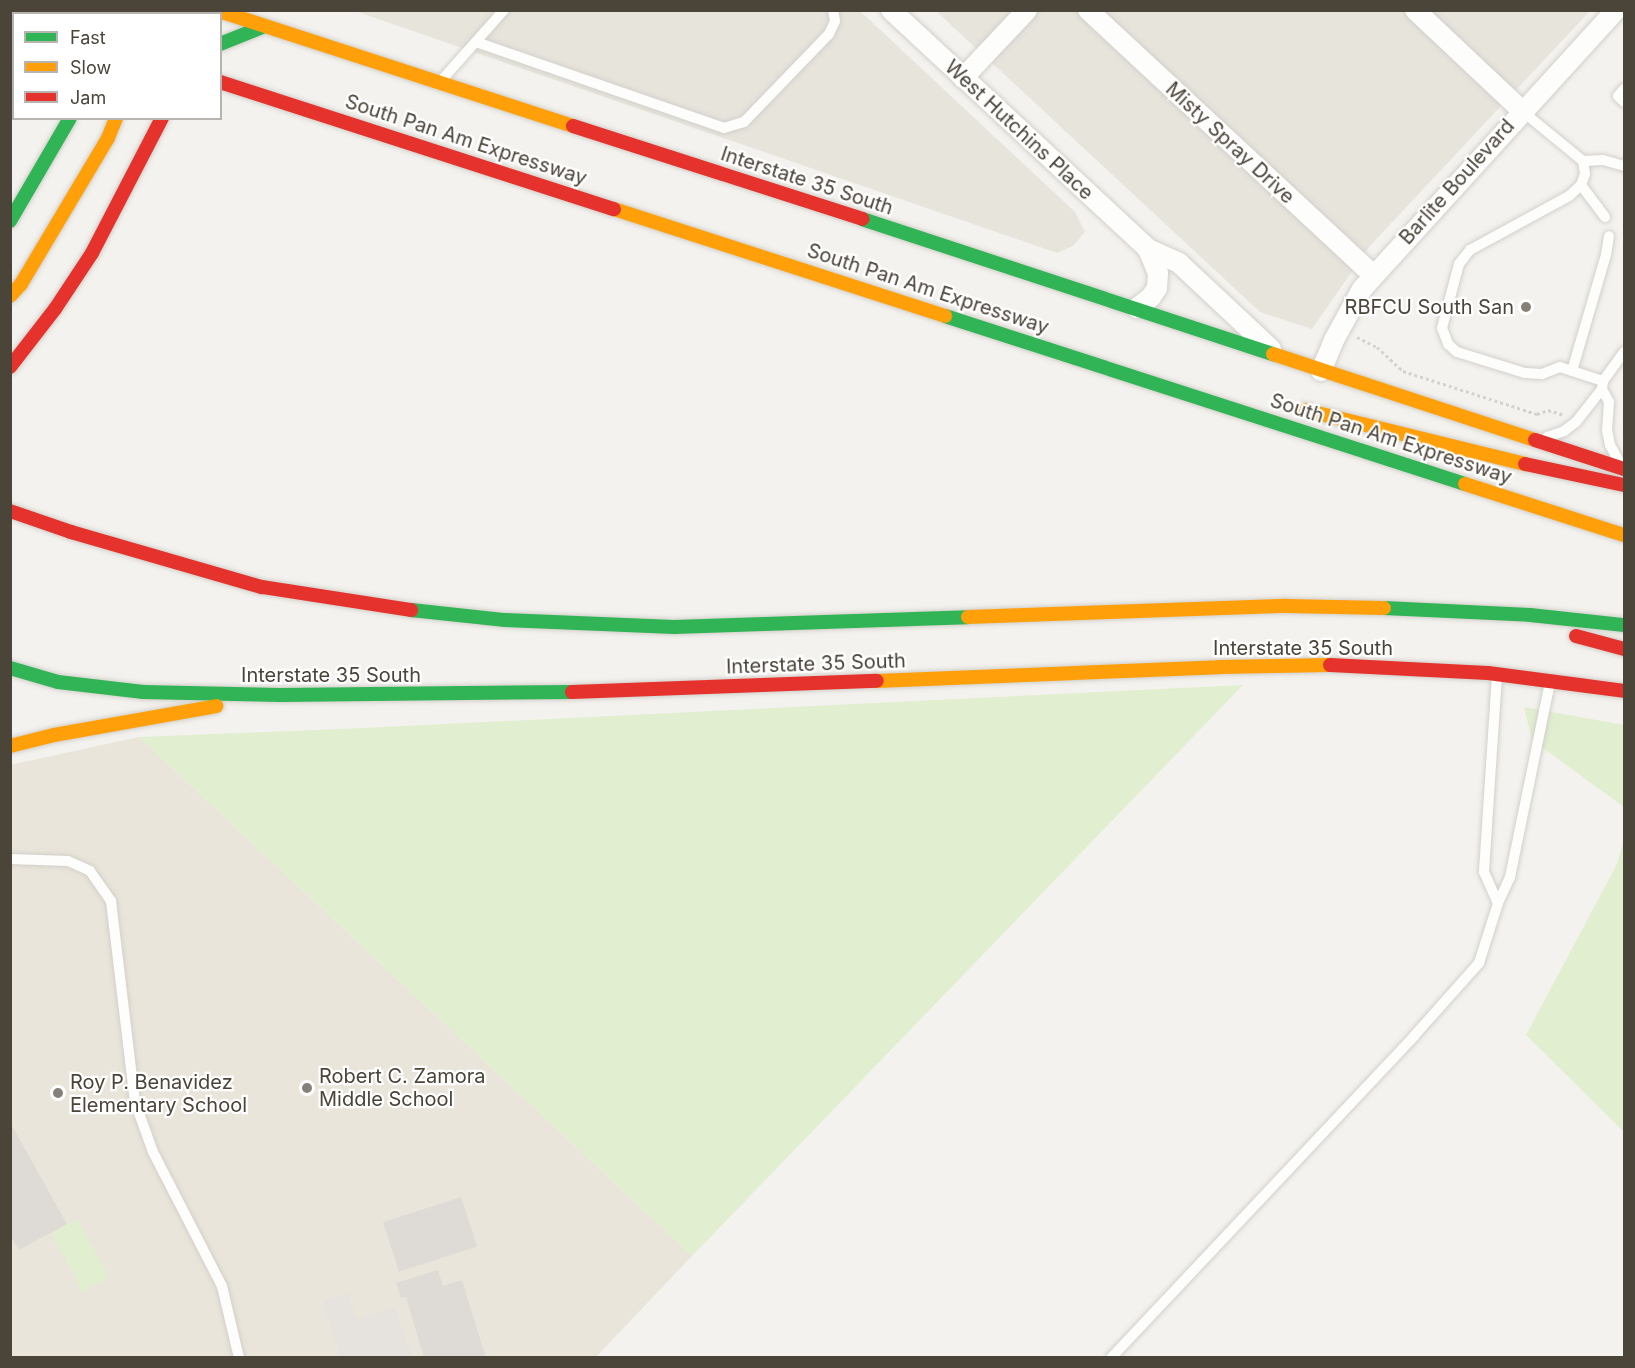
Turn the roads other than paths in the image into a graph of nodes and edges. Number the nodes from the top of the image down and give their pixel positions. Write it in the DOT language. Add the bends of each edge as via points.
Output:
graph roads {
  1 [pos="216,10"];
  2 [pos="504,10"];
  3 [pos="833,10"];
  4 [pos="891,10"];
  5 [pos="1027,10"];
  6 [pos="1088,10"];
  7 [pos="1415,10"];
  8 [pos="1616,10"];
  9 [pos="235,15"];
  10 [pos="261,27"];
  11 [pos="476,42"];
  12 [pos="222,43"];
  13 [pos="963,78"];
  14 [pos="439,83"];
  15 [pos="227,84"];
  16 [pos="1624,89"];
  17 [pos="1624,102"];
  18 [pos="1522,111"];
  19 [pos="68,120"];
  20 [pos="115,120"];
  21 [pos="161,120"];
  22 [pos="1583,161"];
  23 [pos="1624,166"];
  24 [pos="1581,185"];
  25 [pos="1605,217"];
  26 [pos="10,221"];
  27 [pos="1609,236"];
  28 [pos="1148,249"];
  29 [pos="1373,275"];
  30 [pos="10,296"];
  31 [pos="1137,308"];
  32 [pos="1624,352"];
  33 [pos="1276,354"];
  34 [pos="10,367"];
  35 [pos="1109,368"];
  36 [pos="1321,371"];
  37 [pos="1572,371"];
  38 [pos="1208,385"];
  39 [pos="1603,385"];
  40 [pos="1287,405"];
  41 [pos="1536,440"];
  42 [pos="1624,469"];
  43 [pos="1624,485"];
  44 [pos="10,511"];
  45 [pos="1624,535"];
  46 [pos="1417,609"];
  47 [pos="1624,625"];
  48 [pos="1624,649"];
  49 [pos="10,668"];
  50 [pos="1497,674"];
  51 [pos="1550,680"];
  52 [pos="1624,691"];
  53 [pos="280,696"];
  54 [pos="10,746"];
  55 [pos="10,859"];
  56 [pos="1498,903"];
  57 [pos="239,1358"];
  58 [pos="1111,1358"];
  1 -- 9 [label="main road, Interstate 35 South"];
  2 -- 11 [label="lane"];
  3 -- 11 [label="lane" via="835,21 829,34 744,122 724,128"];
  4 -- 13 [label="street, West Hutchins Place"];
  5 -- 13 [label="street"];
  6 -- 29 [label="street, Misty Spray Drive"];
  7 -- 18 [label="street"];
  8 -- 18 [label="street, Barlite Boulevard"];
  9 -- 10 [label="main road, Interstate 35 South"];
  10 -- 12 [label="main road"];
  10 -- 14 [label="main road, Interstate 35 South"];
  11 -- 14 [label="lane"];
  13 -- 28 [label="street, West Hutchins Place"];
  14 -- 31 [label="main road, Interstate 35 South"];
  15 -- 35 [label="main road, South Pan Am Expressway"];
  16 -- 17 [label="lane" via="1618,96"];
  18 -- 22 [label="lane"];
  18 -- 29 [label="street, Barlite Boulevard"];
  19 -- 26 [label="main road"];
  20 -- 30 [label="main road" via="21,284"];
  21 -- 34 [label="main road" via="92,253"];
  22 -- 23 [label="lane" via="1604,160"];
  22 -- 24 [label="lane" via="1585,174"];
  24 -- 25 [label="lane"];
  24 -- 37 [label="lane" via="1569,196 1470,250 1459,264 1442,328 1448,344 1457,352 1525,374 1560,368"];
  27 -- 37 [label="lane"];
  28 -- 31 [label="street, West Hutchins Place" via="1158,273 1157,288"];
  28 -- 33 [label="street, West Hutchins Place" via="1179,263"];
  29 -- 36 [label="street, Barlite Boulevard" via="1351,306"];
  31 -- 33 [label="main road, Interstate 35 South"];
  32 -- 39 [label="lane"];
  33 -- 36 [label="main road, Interstate 35 South"];
  35 -- 38 [label="main road"];
  35 -- 45 [label="main road, South Pan Am Expressway"];
  36 -- 41 [label="main road, Interstate 35 South"];
  37 -- 39 [label="lane"];
  39 -- 41 [label="lane" via="1564,431"];
  39 -- 42 [label="lane" via="1609,402 1606,423 1610,445"];
  40 -- 43 [label="main road" via="1500,459"];
  41 -- 42 [label="main road, Interstate 35 South"];
  44 -- 46 [label="main road" via="262,587 505,620 674,627 1287,606"];
  46 -- 47 [label="main road"];
  46 -- 48 [label="main road" via="1596,640"];
  49 -- 53 [label="main road, Interstate 35 South" via="58,682 143,692"];
  50 -- 51 [label="main road, Interstate 35 South"];
  50 -- 53 [label="main road, Interstate 35 South" via="1362,665 1230,667 614,692"];
  50 -- 56 [label="lane" via="1484,872"];
  51 -- 52 [label="main road, Interstate 35 South"];
  51 -- 56 [label="lane" via="1510,877"];
  53 -- 54 [label="main road"];
  55 -- 57 [label="lane" via="68,861 90,871 111,901 135,1102 153,1152 222,1286"];
  56 -- 58 [label="lane" via="1479,963"];
}
